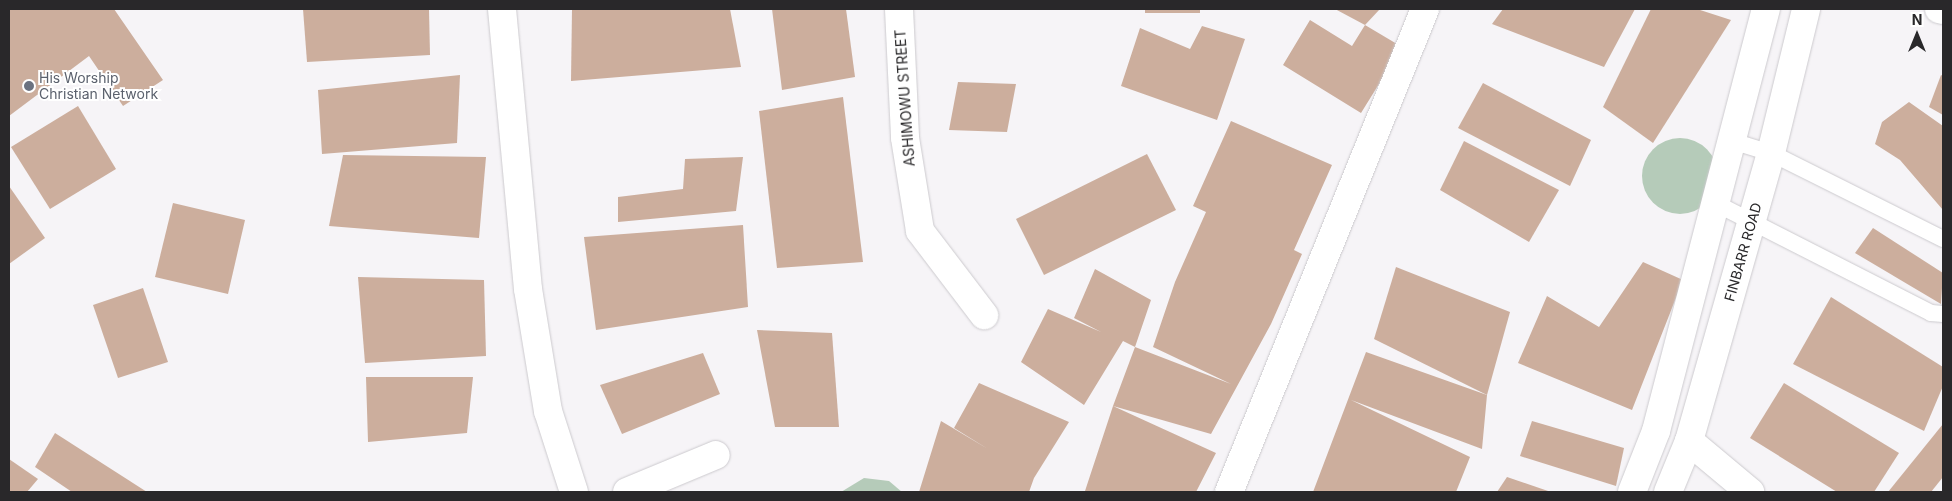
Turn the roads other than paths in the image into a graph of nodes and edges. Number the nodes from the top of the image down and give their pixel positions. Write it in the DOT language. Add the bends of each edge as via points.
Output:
graph roads {
  1 [pos="502,9"];
  2 [pos="899,9"];
  3 [pos="1426,9"];
  4 [pos="1766,9"];
  5 [pos="1806,9"];
  6 [pos="1939,9"];
  7 [pos="1943,10"];
  8 [pos="1732,141"];
  9 [pos="1771,153"];
  10 [pos="1717,204"];
  11 [pos="1752,221"];
  12 [pos="1943,239"];
  13 [pos="1943,314"];
  14 [pos="984,315"];
  15 [pos="1688,441"];
  16 [pos="716,455"];
  17 [pos="574,492"];
  18 [pos="627,492"];
  19 [pos="1229,492"];
  20 [pos="1632,492"];
  21 [pos="1668,492"];
  22 [pos="1750,492"];
  1 -- 17 [label="street" via="528,289 548,411"];
  2 -- 14 [label="street, ASHIMOWU STREET" via="905,138 920,231"];
  3 -- 19 [label="street"];
  4 -- 8 [label="street"];
  5 -- 9 [label="street, FINBARR ROAD"];
  6 -- 7 [label="street"];
  8 -- 9 [label="lane"];
  8 -- 10 [label="street"];
  9 -- 11 [label="street, FINBARR ROAD"];
  9 -- 12 [label="lane"];
  10 -- 11 [label="lane"];
  10 -- 20 [label="street" via="1656,431"];
  11 -- 13 [label="lane" via="1931,313"];
  11 -- 15 [label="street, FINBARR ROAD"];
  15 -- 21 [label="street, FINBARR ROAD"];
  15 -- 22 [label="street"];
  16 -- 18 [label="street"];
}
